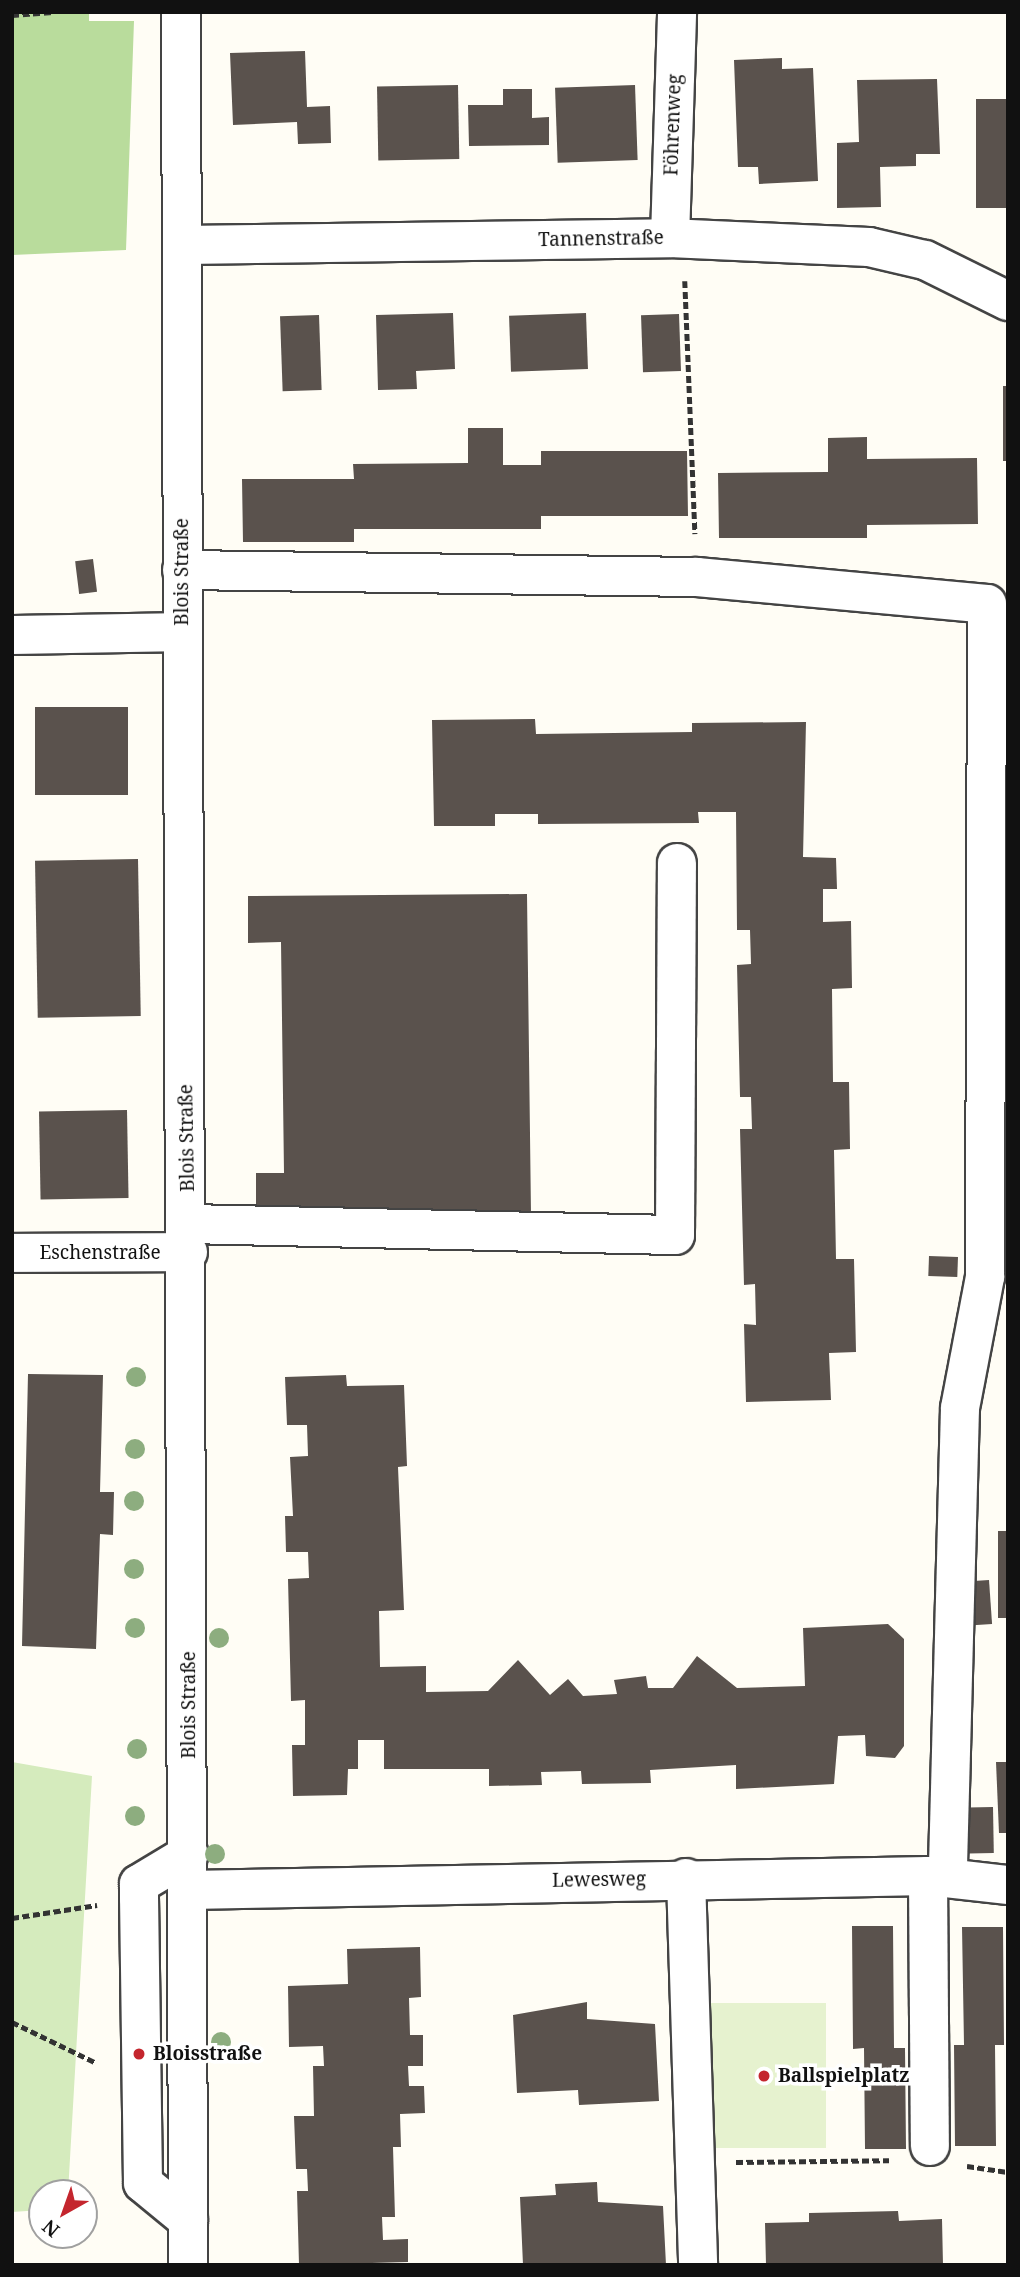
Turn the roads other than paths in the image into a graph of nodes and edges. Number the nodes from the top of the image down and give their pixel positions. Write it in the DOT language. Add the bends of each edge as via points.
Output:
graph roads {
  1 [pos="181,12"];
  2 [pos="677,12"];
  3 [pos="677,238"];
  4 [pos="184,245"];
  5 [pos="1008,301"];
  6 [pos="182,570"];
  7 [pos="182,632"];
  8 [pos="12,635"];
  9 [pos="677,863"];
  10 [pos="188,1238"];
  11 [pos="12,1253"];
  12 [pos="996,1276"];
  13 [pos="189,1872"];
  14 [pos="938,1876"];
  15 [pos="685,1878"];
  16 [pos="1008,1885"];
  17 [pos="927,2157"];
  18 [pos="188,2220"];
  19 [pos="188,2265"];
  20 [pos="698,2265"];
  1 -- 4 [label="street, Blois Straße"];
  2 -- 3 [label="street, Föhrenweg"];
  3 -- 4 [label="street, Tannenstraße"];
  3 -- 5 [label="street, Tannenstraße" via="869,247 925,260"];
  4 -- 6 [label="street, Blois Straße"];
  6 -- 7 [label="street, Blois Straße"];
  6 -- 12 [label="street" via="697,577 987,604"];
  7 -- 8 [label="street"];
  7 -- 10 [label="street, Blois Straße"];
  9 -- 10 [label="street, Eschenstraße" via="675,1236"];
  10 -- 11 [label="street, Eschenstraße"];
  10 -- 13 [label="street, Blois Straße"];
  12 -- 14 [label="street" via="961,1408"];
  13 -- 15 [label="street, Lewesweg"];
  13 -- 18 [label="street, Blois Straße"];
  13 -- 18 [label="street" via="139,1884 143,2183"];
  14 -- 15 [label="street, Lewesweg"];
  14 -- 16 [label="street, Lewesweg"];
  14 -- 17 [label="street"];
  15 -- 20 [label="street" via="690,2162"];
  18 -- 19 [label="street, Blois Straße"];
}
